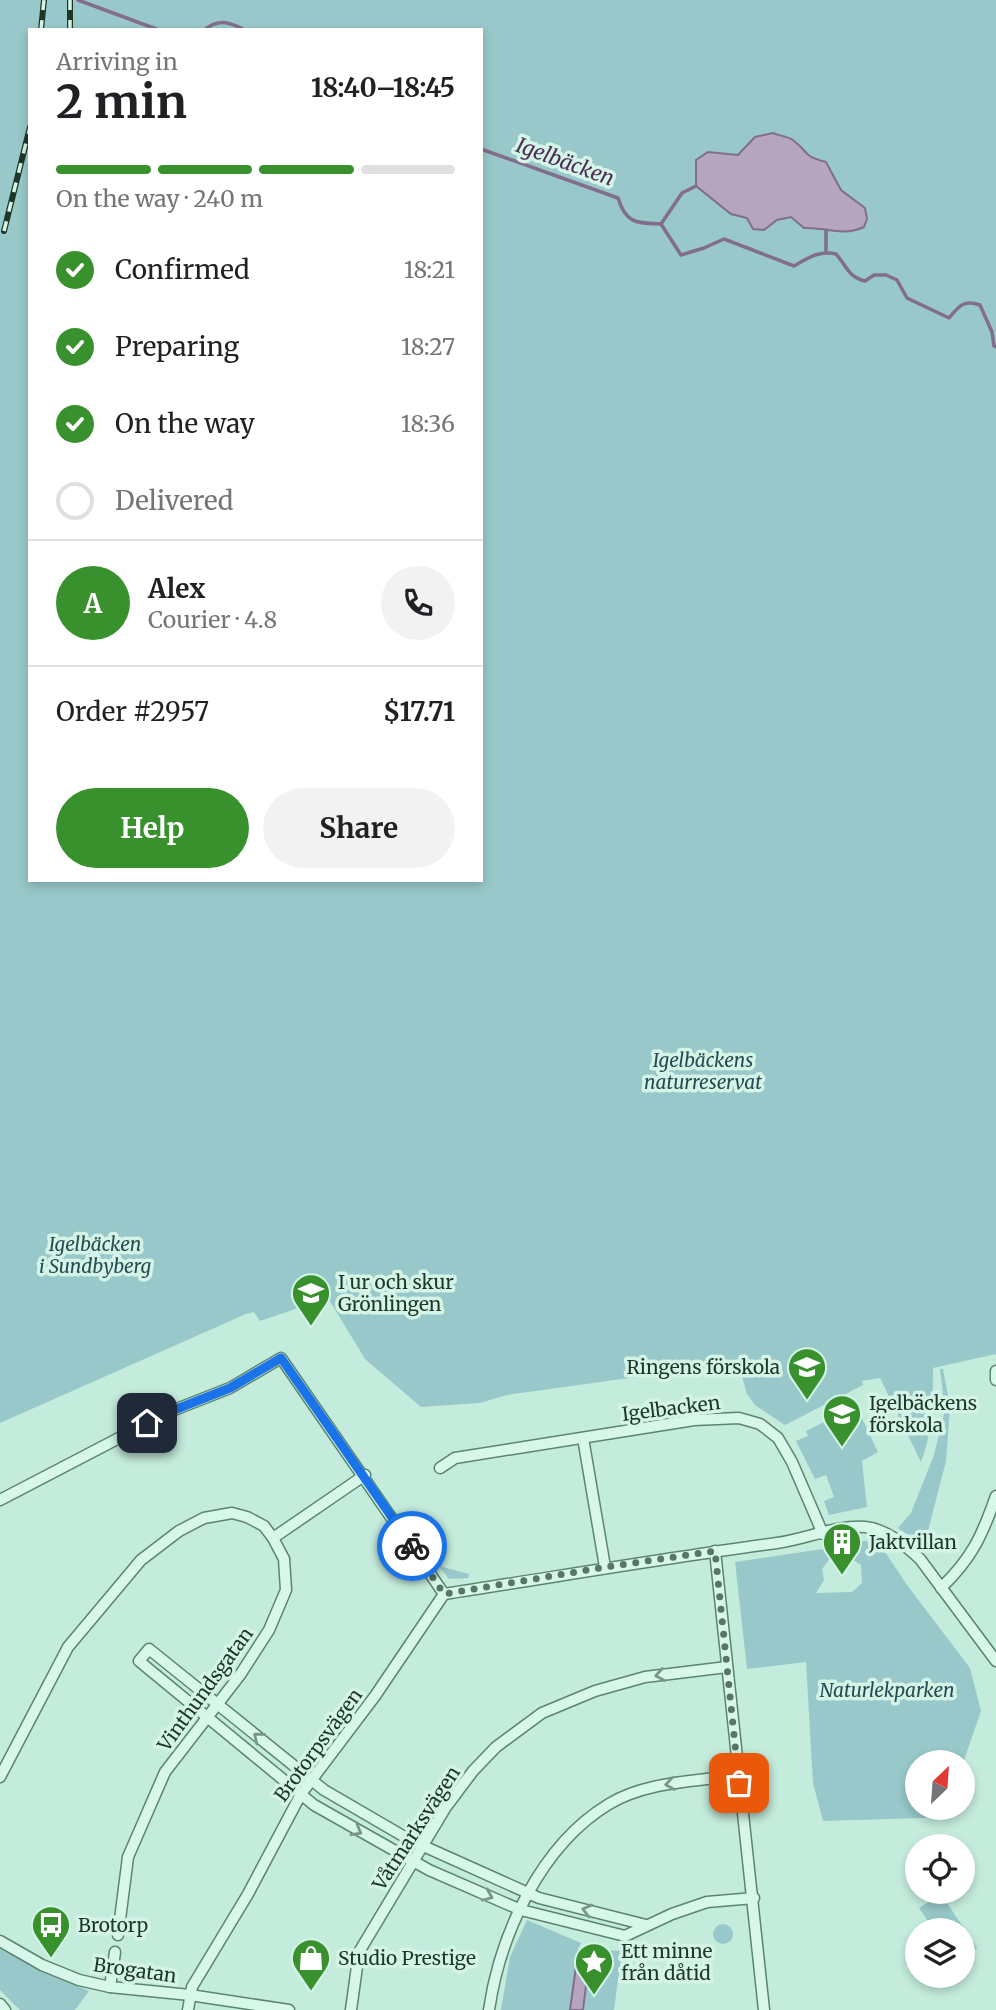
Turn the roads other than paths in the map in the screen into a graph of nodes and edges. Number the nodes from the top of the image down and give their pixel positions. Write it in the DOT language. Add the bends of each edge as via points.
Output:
graph roads {
  1 [pos="996,1371"];
  2 [pos="996,1380"];
  3 [pos="583,1438"];
  4 [pos="440,1468"];
  5 [pos="365,1475"];
  6 [pos="996,1496"];
  7 [pos="0,1500"];
  8 [pos="823,1534"];
  9 [pos="273,1538"];
  10 [pos="715,1551"];
  11 [pos="606,1567"];
  12 [pos="941,1588"];
  13 [pos="444,1594"];
  14 [pos="996,1661"];
  15 [pos="727,1667"];
  16 [pos="218,1705"];
  17 [pos="208,1718"];
  18 [pos="738,1775"];
  19 [pos="0,1777"];
  20 [pos="311,1780"];
  21 [pos="301,1794"];
  22 [pos="422,1846"];
  23 [pos="412,1861"];
  24 [pos="528,1893"];
  25 [pos="754,1898"];
  26 [pos="521,1910"];
  27 [pos="646,1925"];
  28 [pos="118,1935"];
  29 [pos="0,1941"];
  30 [pos="115,1952"];
  31 [pos="110,1987"];
  32 [pos="190,1995"];
  33 [pos="0,2004"];
  34 [pos="5,2010"];
  35 [pos="188,2010"];
  36 [pos="289,2010"];
  37 [pos="351,2010"];
  38 [pos="489,2010"];
  39 [pos="764,2010"];
  1 -- 2 [label="street"];
  3 -- 4 [label="street, Igelbacken" via="455,1458"];
  3 -- 8 [label="street, Igelbacken" via="717,1418 760,1424 778,1438 792,1461"];
  3 -- 11 [label="street"];
  5 -- 7 [label="street" via="281,1358 230,1388 169,1412"];
  5 -- 9 [label="street"];
  5 -- 13 [label="street"];
  6 -- 12 [label="street" via="964,1566"];
  8 -- 10 [label="street"];
  8 -- 12 [label="street" via="850,1527 885,1533 912,1552"];
  9 -- 16 [label="street, Vinthundsgatan" via="284,1559 286,1590 269,1630"];
  9 -- 19 [label="street" via="264,1526 232,1513 204,1518 141,1560 68,1647"];
  10 -- 11 [label="street"];
  10 -- 15 [label="street"];
  11 -- 13 [label="street"];
  12 -- 14 [label="street"];
  13 -- 20 [label="street, Brotorpsvägen"];
  15 -- 18 [label="street"];
  15 -- 22 [label="street, Våtmarksvägen, one-way" via="645,1677 542,1713 496,1747 473,1771"];
  16 -- 17 [label="street, Vinthundsgatan"];
  16 -- 17 [label="street" via="149,1649 139,1661"];
  20 -- 16 [label="street, one-way"];
  17 -- 21 [label="street"];
  17 -- 28 [label="street, Vinthundsgatan" via="165,1772 128,1857"];
  18 -- 24 [label="street, one-way" via="659,1786 610,1804 548,1858"];
  18 -- 25 [label="street"];
  20 -- 21 [label="street, Brotorpsvägen"];
  20 -- 22 [label="street"];
  21 -- 23 [label="street, one-way"];
  21 -- 32 [label="street, Brotorpsvägen"];
  22 -- 23 [label="street, Våtmarksvägen"];
  22 -- 24 [label="street"];
  23 -- 26 [label="street, one-way"];
  23 -- 37 [label="street, Våtmarksvägen" via="359,1952"];
  24 -- 26 [label="street"];
  27 -- 24 [label="street, one-way"];
  25 -- 27 [label="street" via="707,1902"];
  25 -- 39 [label="street"];
  26 -- 27 [label="street" via="625,1936"];
  26 -- 38 [label="street" via="495,1975"];
  29 -- 31 [label="street, Brogatan" via="42,1965"];
  30 -- 31 [label="street"];
  31 -- 32 [label="street, Brogatan"];
  32 -- 35 [label="street, Brotorpsvägen"];
  32 -- 36 [label="street, Brogatan"];
  33 -- 34 [label="street"];
}
